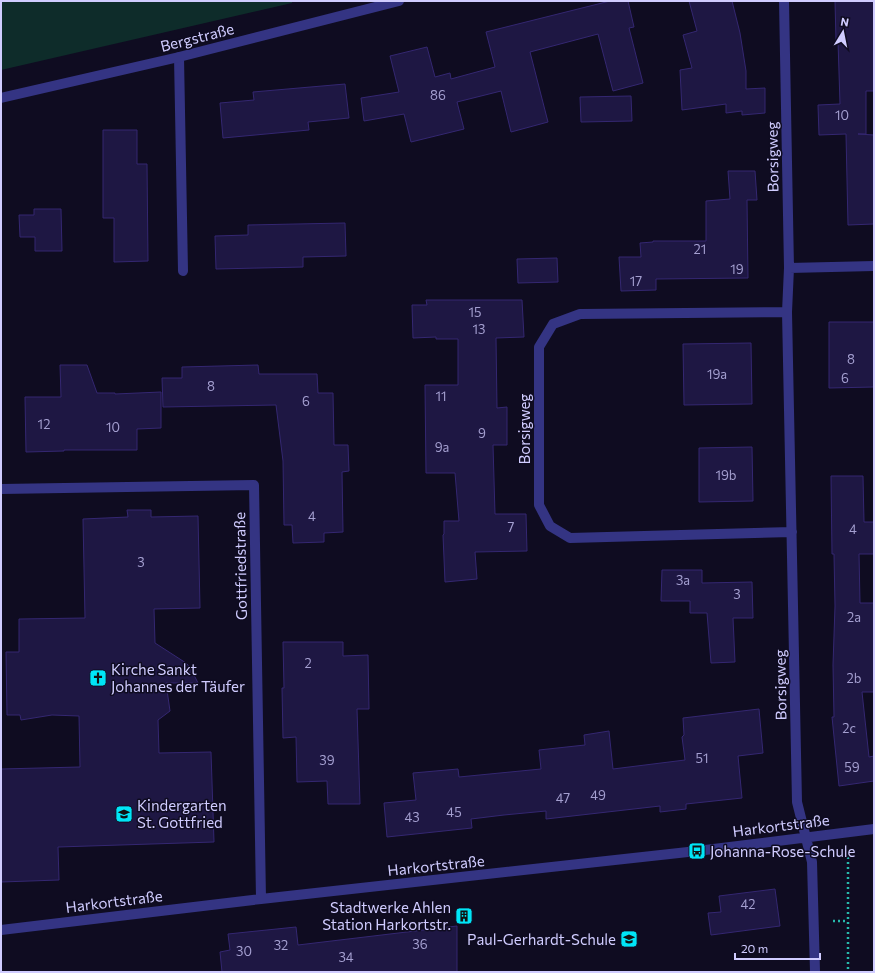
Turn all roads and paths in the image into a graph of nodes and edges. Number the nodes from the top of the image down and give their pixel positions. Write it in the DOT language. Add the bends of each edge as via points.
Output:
graph roads {
  1 [pos="399,1"];
  2 [pos="784,1"];
  3 [pos="179,57"];
  4 [pos="1,98"];
  5 [pos="874,266"];
  6 [pos="789,268"];
  7 [pos="183,271"];
  8 [pos="787,312"];
  9 [pos="1,489"];
  10 [pos="792,532"];
  11 [pos="874,829"];
  12 [pos="847,832"];
  13 [pos="806,837"];
  14 [pos="261,899"];
  15 [pos="1,930"];
  16 [pos="815,972"];
  17 [pos="848,972"];
  1 -- 3 [label="street, Bergstraße"];
  2 -- 6 [label="street, Borsigweg"];
  3 -- 4 [label="street, Bergstraße"];
  3 -- 7 [label="street"];
  5 -- 6 [label="street"];
  6 -- 8 [label="street, Borsigweg"];
  8 -- 10 [label="street, Borsigweg"];
  8 -- 10 [label="street, Borsigweg" via="580,314 553,324 539,347 539,505 550,526 570,538"];
  9 -- 14 [label="street, Gottfriedstraße" via="254,485"];
  10 -- 13 [label="street, Borsigweg" via="797,802"];
  11 -- 12 [label="street, Harkortstraße"];
  12 -- 13 [label="street, Harkortstraße"];
  12 -- 17 [label="path"];
  13 -- 14 [label="street, Harkortstraße"];
  13 -- 16 [label="street, Borsigweg" via="812,862"];
  14 -- 15 [label="street, Harkortstraße"];
}
